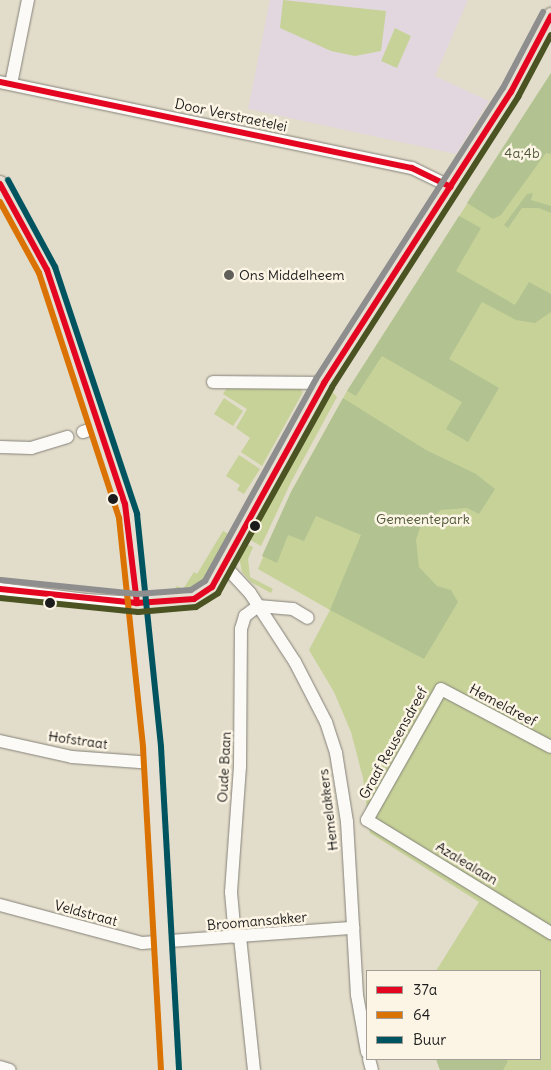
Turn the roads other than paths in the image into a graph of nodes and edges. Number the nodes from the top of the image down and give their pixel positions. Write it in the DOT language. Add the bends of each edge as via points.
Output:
graph roads {
  1 [pos="28,0"];
  2 [pos="551,16"];
  3 [pos="5,83"];
  4 [pos="0,184"];
  5 [pos="451,187"];
  6 [pos="213,382"];
  7 [pos="324,383"];
  8 [pos="100,426"];
  9 [pos="83,432"];
  10 [pos="67,437"];
  11 [pos="0,447"];
  12 [pos="224,565"];
  13 [pos="0,588"];
  14 [pos="137,603"];
  15 [pos="258,606"];
  16 [pos="308,618"];
  17 [pos="441,689"];
  18 [pos="0,741"];
  19 [pos="551,748"];
  20 [pos="153,763"];
  21 [pos="367,820"];
  22 [pos="347,822"];
  23 [pos="0,905"];
  24 [pos="353,928"];
  25 [pos="551,933"];
  26 [pos="238,937"];
  27 [pos="165,944"];
  28 [pos="366,1046"];
  29 [pos="0,1067"];
  30 [pos="10,1070"];
  31 [pos="170,1070"];
  32 [pos="254,1070"];
  1 -- 3 [label="street"];
  2 -- 5 [label="main road" via="532,59"];
  3 -- 5 [label="street, Door Verstraetelei" via="412,168"];
  4 -- 8 [label="main road" via="47,270"];
  5 -- 7 [label="main road"];
  6 -- 7 [label="street"];
  7 -- 12 [label="main road"];
  8 -- 9 [label="street"];
  8 -- 14 [label="main road" via="128,516"];
  10 -- 11 [label="street" via="31,448"];
  12 -- 14 [label="main road" via="212,587 194,599"];
  12 -- 15 [label="street, Hemelakkers"];
  13 -- 14 [label="street" via="77,600"];
  14 -- 20 [label="main road"];
  15 -- 16 [label="street" via="292,609"];
  15 -- 22 [label="street, Hemelakkers" via="296,662 326,722 340,770"];
  15 -- 26 [label="street, Oude Baan" via="242,622 240,759 231,892"];
  17 -- 19 [label="street, Hemeldreef"];
  17 -- 21 [label="street, Graaf Reusensdreef"];
  18 -- 20 [label="street, Hofstraat" via="72,757"];
  20 -- 27 [label="main road"];
  21 -- 22 [label="street, Graaf Reusensdreef"];
  21 -- 25 [label="street, Azalealaan"];
  22 -- 24 [label="street, Hemelakkers"];
  23 -- 27 [label="street, Veldstraat" via="142,943"];
  24 -- 26 [label="street, Broomansakker"];
  24 -- 28 [label="street, Hemelakkers" via="357,995"];
  26 -- 27 [label="street, Broomansakker"];
  26 -- 32 [label="street, Oude Baan"];
  27 -- 31 [label="main road"];
  29 -- 30 [label="street"];
}
